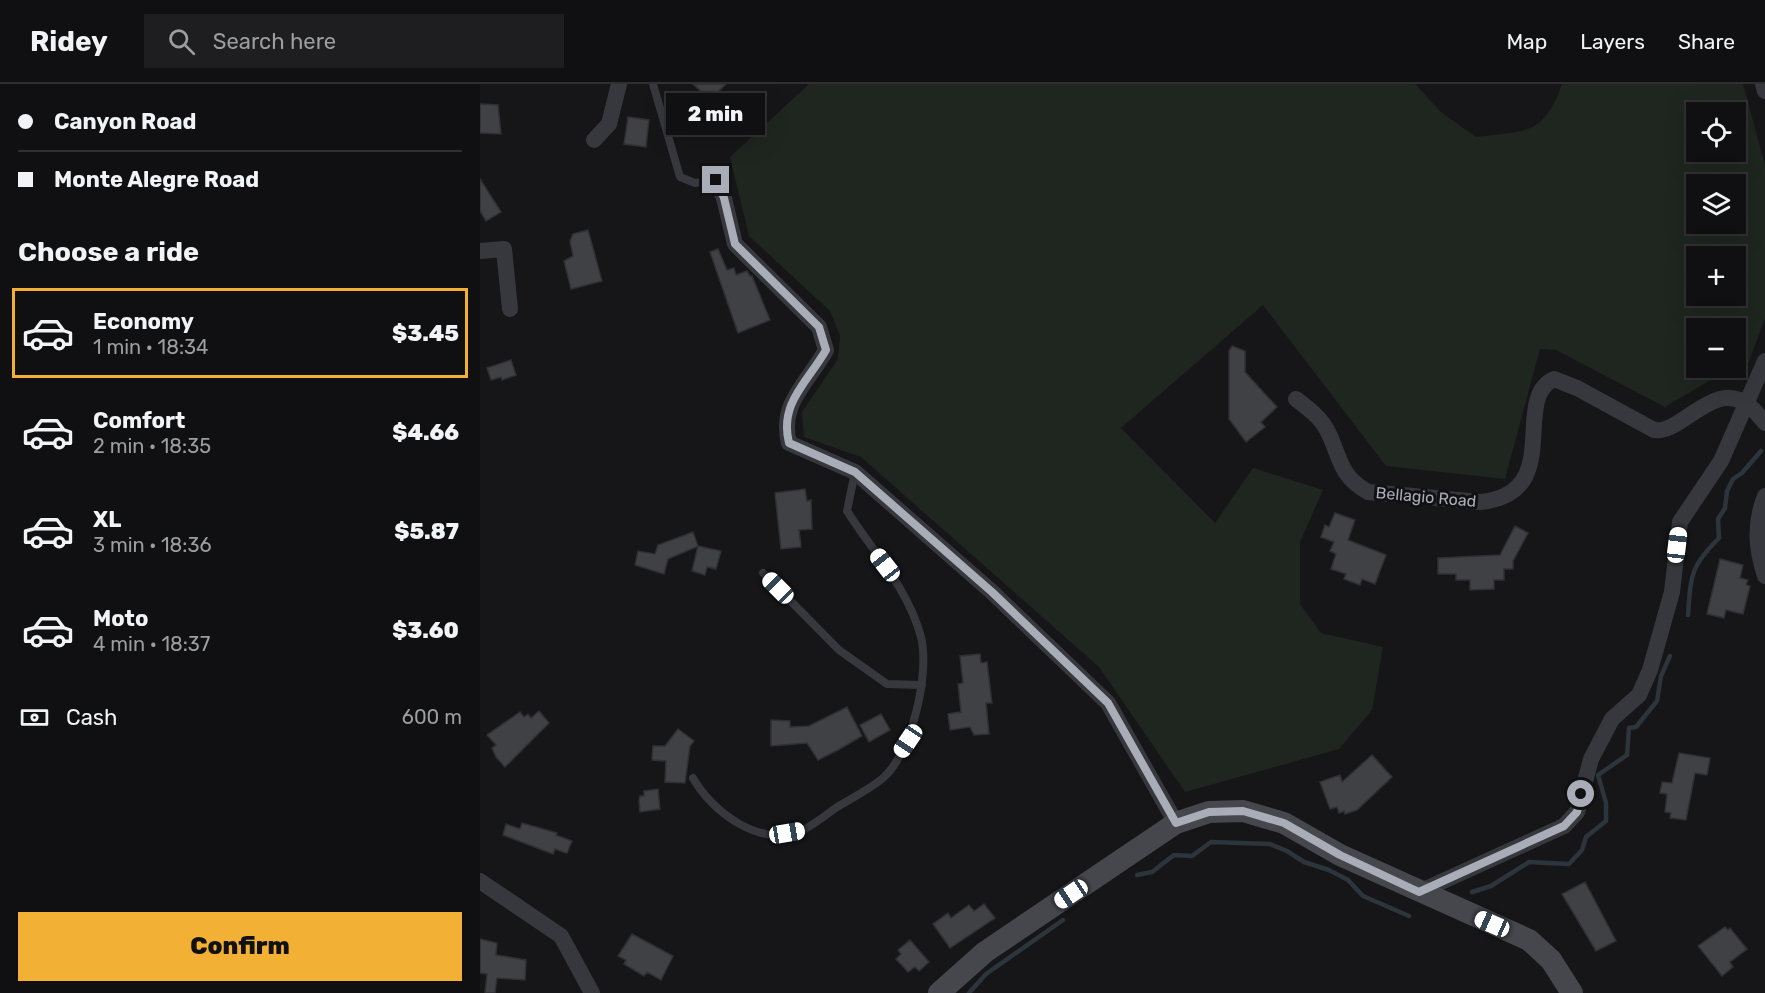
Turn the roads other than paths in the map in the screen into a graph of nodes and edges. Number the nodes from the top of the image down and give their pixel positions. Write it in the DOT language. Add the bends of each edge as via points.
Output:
graph roads {
  1 [pos="619,84"];
  2 [pos="653,84"];
  3 [pos="1763,84"];
  4 [pos="1765,91"];
  5 [pos="594,140"];
  6 [pos="716,180"];
  7 [pos="480,251"];
  8 [pos="510,309"];
  9 [pos="1765,361"];
  10 [pos="1296,399"];
  11 [pos="1747,404"];
  12 [pos="1765,423"];
  13 [pos="855,472"];
  14 [pos="1765,496"];
  15 [pos="763,573"];
  16 [pos="1765,576"];
  17 [pos="922,685"];
  18 [pos="693,778"];
  19 [pos="1176,823"];
  20 [pos="480,881"];
  21 [pos="1419,892"];
  22 [pos="592,993"];
  23 [pos="939,993"];
  24 [pos="1572,993"];
  1 -- 5 [label="street" via="609,124"];
  2 -- 6 [label="lane" via="680,177 695,183"];
  3 -- 4 [label="street"];
  6 -- 13 [label="street" via="735,244 819,327 826,350 789,406 785,427 789,443"];
  7 -- 8 [label="street" via="504,249"];
  9 -- 11 [label="street"];
  10 -- 11 [label="street, Bellagio Road" via="1321,420 1346,475 1368,492 1480,502 1510,496 1524,479 1530,464 1537,402 1543,388 1554,379 1660,431 1716,400"];
  11 -- 12 [label="street"];
  11 -- 21 [label="street" via="1721,461 1680,522 1672,592 1650,670 1639,695 1612,719 1591,759 1577,812 1564,826"];
  13 -- 17 [label="lane" via="847,511 901,589 921,638"];
  13 -- 19 [label="street" via="992,592 1108,703"];
  14 -- 16 [label="street" via="1756,531"];
  15 -- 17 [label="lane" via="838,650 887,684"];
  17 -- 18 [label="lane" via="908,741 885,777 802,830 772,835 752,830 715,808"];
  19 -- 21 [label="street" via="1209,812 1243,811 1284,823 1340,855"];
  19 -- 23 [label="street" via="985,952"];
  20 -- 22 [label="street" via="561,936"];
  21 -- 24 [label="street" via="1529,940 1551,960"];
}
